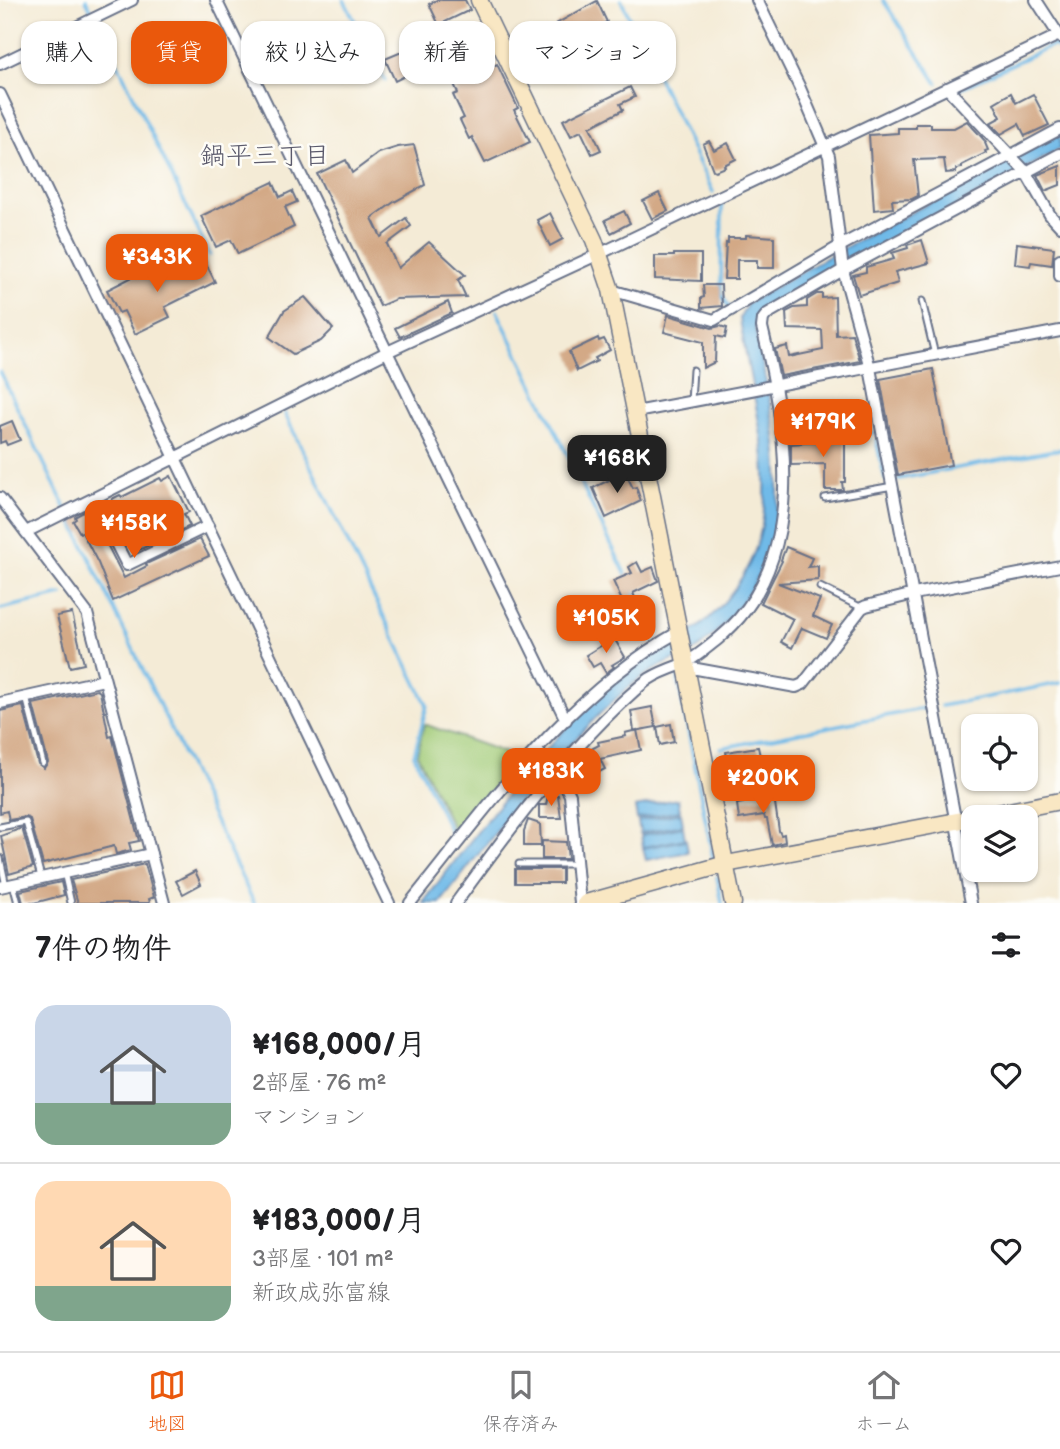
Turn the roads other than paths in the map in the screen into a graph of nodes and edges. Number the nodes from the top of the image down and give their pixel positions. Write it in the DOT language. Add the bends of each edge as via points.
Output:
graph roads {
  1 [pos="132,0"];
  2 [pos="216,0"];
  3 [pos="479,0"];
  4 [pos="757,0"];
  5 [pos="1036,0"];
  6 [pos="1059,36"];
  7 [pos="0,64"];
  8 [pos="947,88"];
  9 [pos="0,94"];
  10 [pos="1060,129"];
  11 [pos="826,145"];
  12 [pos="1060,154"];
  13 [pos="1011,157"];
  14 [pos="1024,171"];
  15 [pos="1060,226"];
  16 [pos="840,248"];
  17 [pos="599,254"];
  18 [pos="1060,258"];
  19 [pos="843,268"];
  20 [pos="1060,276"];
  21 [pos="611,290"];
  22 [pos="922,301"];
  23 [pos="1060,331"];
  24 [pos="387,352"];
  25 [pos="935,355"];
  26 [pos="870,368"];
  27 [pos="693,370"];
  28 [pos="774,386"];
  29 [pos="691,401"];
  30 [pos="636,412"];
  31 [pos="175,459"];
  32 [pos="893,486"];
  33 [pos="0,498"];
  34 [pos="825,498"];
  35 [pos="94,500"];
  36 [pos="6,513"];
  37 [pos="208,526"];
  38 [pos="26,532"];
  39 [pos="1060,566"];
  40 [pos="820,587"];
  41 [pos="914,594"];
  42 [pos="862,608"];
  43 [pos="680,634"];
  44 [pos="686,662"];
  45 [pos="104,680"];
  46 [pos="26,697"];
  47 [pos="0,703"];
  48 [pos="566,720"];
  49 [pos="539,752"];
  50 [pos="43,763"];
  51 [pos="556,769"];
  52 [pos="1060,801"];
  53 [pos="1038,805"];
  54 [pos="961,821"];
  55 [pos="954,822"];
  56 [pos="0,827"];
  57 [pos="151,854"];
  58 [pos="0,858"];
  59 [pos="519,864"];
  60 [pos="577,864"];
  61 [pos="726,864"];
  62 [pos="64,872"];
  63 [pos="41,878"];
  64 [pos="6,886"];
  65 [pos="18,903"];
  66 [pos="71,903"];
  67 [pos="164,903"];
  68 [pos="389,903"];
  69 [pos="410,903"];
  70 [pos="456,903"];
  71 [pos="580,903"];
  72 [pos="586,903"];
  73 [pos="733,903"];
  74 [pos="971,903"];
  1 -- 7 [label="street"];
  2 -- 24 [label="street"];
  3 -- 17 [label="street"];
  4 -- 11 [label="street"];
  5 -- 6 [label="street"];
  6 -- 8 [label="street"];
  8 -- 11 [label="street"];
  8 -- 13 [label="street"];
  9 -- 31 [label="street"];
  10 -- 13 [label="street"];
  11 -- 16 [label="street"];
  11 -- 17 [label="street"];
  12 -- 14 [label="street"];
  13 -- 14 [label="street"];
  13 -- 16 [label="street"];
  14 -- 15 [label="street"];
  14 -- 19 [label="street"];
  16 -- 19 [label="street"];
  16 -- 21 [label="street" via="714,320"];
  17 -- 21 [label="street"];
  17 -- 24 [label="street"];
  18 -- 20 [label="street"];
  19 -- 26 [label="street"];
  19 -- 28 [label="street" via="763,319"];
  21 -- 30 [label="street"];
  22 -- 25 [label="lane"];
  23 -- 25 [label="street"];
  24 -- 31 [label="street"];
  24 -- 48 [label="street"];
  25 -- 26 [label="street"];
  26 -- 28 [label="street"];
  26 -- 32 [label="street"];
  27 -- 29 [label="lane"];
  28 -- 29 [label="street"];
  28 -- 44 [label="street" via="785,470 775,551 753,600 737,620"];
  29 -- 30 [label="street"];
  30 -- 43 [label="street"];
  31 -- 35 [label="street"];
  31 -- 37 [label="street"];
  32 -- 34 [label="lane"];
  32 -- 41 [label="street"];
  33 -- 36 [label="street"];
  35 -- 37 [label="street" via="127,565"];
  35 -- 38 [label="street"];
  36 -- 38 [label="street"];
  37 -- 68 [label="street"];
  38 -- 45 [label="street" via="87,613"];
  39 -- 41 [label="street"];
  40 -- 42 [label="lane"];
  41 -- 42 [label="street"];
  41 -- 55 [label="street"];
  42 -- 44 [label="street" via="796,687"];
  43 -- 44 [label="street"];
  43 -- 48 [label="street" via="654,646"];
  44 -- 51 [label="street" via="650,678"];
  44 -- 61 [label="street"];
  45 -- 46 [label="street"];
  45 -- 57 [label="street"];
  46 -- 47 [label="street"];
  46 -- 50 [label="lane"];
  48 -- 49 [label="street"];
  49 -- 51 [label="street"];
  49 -- 69 [label="street" via="476,820"];
  51 -- 60 [label="street" via="570,795"];
  51 -- 70 [label="street"];
  52 -- 53 [label="street"];
  54 -- 55 [label="street"];
  55 -- 61 [label="street"];
  55 -- 74 [label="street"];
  56 -- 63 [label="lane" via="26,822"];
  57 -- 62 [label="street"];
  57 -- 67 [label="street"];
  58 -- 64 [label="lane"];
  59 -- 60 [label="lane"];
  60 -- 71 [label="street"];
  61 -- 72 [label="street"];
  61 -- 73 [label="street"];
  62 -- 63 [label="street"];
  62 -- 66 [label="lane"];
  63 -- 64 [label="street"];
  64 -- 65 [label="lane"];
}
